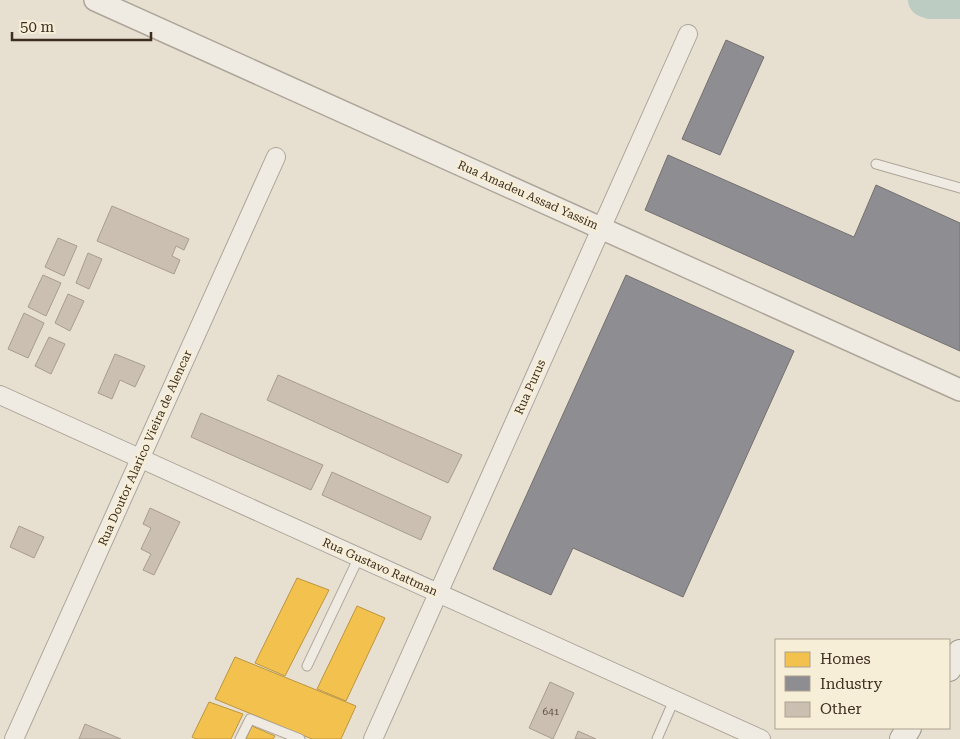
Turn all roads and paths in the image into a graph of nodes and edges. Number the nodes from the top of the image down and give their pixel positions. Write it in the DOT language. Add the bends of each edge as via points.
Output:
graph roads {
  1 [pos="95,0"];
  2 [pos="688,34"];
  3 [pos="276,157"];
  4 [pos="876,164"];
  5 [pos="960,188"];
  6 [pos="601,228"];
  7 [pos="960,390"];
  8 [pos="0,395"];
  9 [pos="140,458"];
  10 [pos="359,557"];
  11 [pos="438,593"];
  12 [pos="960,652"];
  13 [pos="307,666"];
  14 [pos="950,667"];
  15 [pos="674,700"];
  16 [pos="279,735"];
  17 [pos="14,739"];
  18 [pos="240,739"];
  19 [pos="300,739"];
  20 [pos="373,739"];
  21 [pos="657,739"];
  22 [pos="761,739"];
  1 -- 6 [label="street, Rua Amadeu Assad Yassim"];
  2 -- 6 [label="street, Rua Purus"];
  3 -- 9 [label="street, Rua Doutor Alarico Vieira de Alencar"];
  4 -- 5 [label="lane"];
  6 -- 7 [label="street, Rua Amadeu Assad Yassim"];
  6 -- 11 [label="street, Rua Purus"];
  8 -- 9 [label="street, Rua Gustavo Rattman"];
  9 -- 10 [label="street, Rua Gustavo Rattman"];
  9 -- 17 [label="street, Rua Doutor Alarico Vieira de Alencar"];
  10 -- 11 [label="street, Rua Gustavo Rattman"];
  10 -- 13 [label="lane"];
  11 -- 15 [label="street, Rua Gustavo Rattman"];
  11 -- 20 [label="street, Rua Purus"];
  12 -- 14 [label="main road"];
  15 -- 21 [label="lane"];
  15 -- 22 [label="street, Rua Gustavo Rattman"];
  16 -- 18 [label="lane" via="250,719"];
  16 -- 19 [label="lane"];
}
